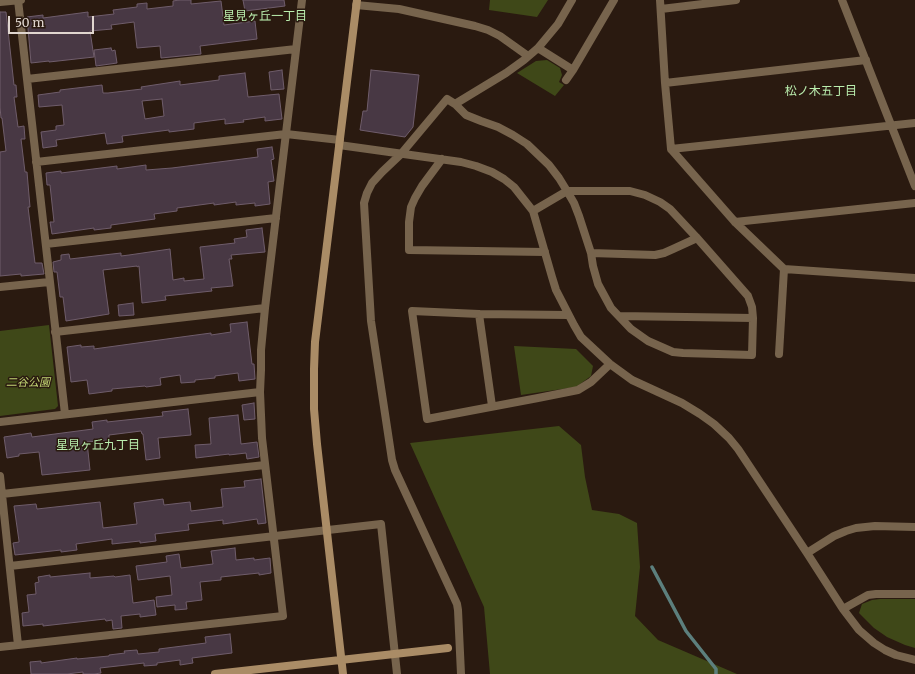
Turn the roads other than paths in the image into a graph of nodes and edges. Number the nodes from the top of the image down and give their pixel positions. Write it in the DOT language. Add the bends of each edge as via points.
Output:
graph roads {
  1 [pos="18,0"];
  2 [pos="21,0"];
  3 [pos="302,0"];
  4 [pos="572,0"];
  5 [pos="614,0"];
  6 [pos="736,0"];
  7 [pos="842,0"];
  8 [pos="0,2"];
  9 [pos="356,3"];
  10 [pos="660,4"];
  11 [pos="538,48"];
  12 [pos="296,49"];
  13 [pos="528,56"];
  14 [pos="866,60"];
  15 [pos="573,70"];
  16 [pos="27,79"];
  17 [pos="566,80"];
  18 [pos="665,83"];
  19 [pos="455,104"];
  20 [pos="915,123"];
  21 [pos="891,125"];
  22 [pos="286,134"];
  23 [pos="340,142"];
  24 [pos="671,150"];
  25 [pos="401,154"];
  26 [pos="442,158"];
  27 [pos="36,162"];
  28 [pos="915,186"];
  29 [pos="567,190"];
  30 [pos="915,202"];
  31 [pos="533,211"];
  32 [pos="276,218"];
  33 [pos="735,222"];
  34 [pos="697,238"];
  35 [pos="46,244"];
  36 [pos="545,252"];
  37 [pos="591,253"];
  38 [pos="784,270"];
  39 [pos="915,278"];
  40 [pos="49,282"];
  41 [pos="0,287"];
  42 [pos="265,308"];
  43 [pos="479,314"];
  44 [pos="568,315"];
  45 [pos="619,316"];
  46 [pos="753,318"];
  47 [pos="55,332"];
  48 [pos="779,354"];
  49 [pos="610,364"];
  50 [pos="260,392"];
  51 [pos="492,406"];
  52 [pos="65,414"];
  53 [pos="0,422"];
  54 [pos="266,465"];
  55 [pos="0,476"];
  56 [pos="2,494"];
  57 [pos="915,527"];
  58 [pos="327,531"];
  59 [pos="273,537"];
  60 [pos="807,553"];
  61 [pos="10,566"];
  62 [pos="915,594"];
  63 [pos="843,609"];
  64 [pos="18,645"];
  65 [pos="0,647"];
  66 [pos="448,648"];
  67 [pos="394,654"];
  68 [pos="342,660"];
  69 [pos="915,660"];
  70 [pos="215,674"];
  71 [pos="343,674"];
  72 [pos="396,674"];
  73 [pos="461,674"];
  1 -- 2 [label="street"];
  1 -- 8 [label="street"];
  1 -- 16 [label="street"];
  3 -- 12 [label="street"];
  4 -- 11 [label="street" via="558,24"];
  5 -- 15 [label="street"];
  6 -- 10 [label="street"];
  7 -- 14 [label="street"];
  9 -- 13 [label="street" via="399,9 488,30"];
  9 -- 23 [label="street"];
  10 -- 18 [label="street"];
  11 -- 13 [label="street"];
  11 -- 15 [label="street"];
  12 -- 16 [label="street"];
  12 -- 22 [label="street"];
  13 -- 19 [label="street" via="506,73"];
  14 -- 18 [label="street"];
  14 -- 21 [label="street"];
  15 -- 17 [label="street"];
  16 -- 27 [label="street"];
  18 -- 24 [label="street"];
  19 -- 25 [label="street" via="447,99"];
  19 -- 29 [label="street" via="466,115 498,127 527,144 549,165"];
  20 -- 21 [label="street"];
  21 -- 24 [label="street"];
  21 -- 28 [label="street"];
  22 -- 23 [label="street"];
  22 -- 27 [label="street"];
  22 -- 32 [label="street"];
  23 -- 25 [label="street"];
  23 -- 58 [label="street" via="315,342 314,369 314,409"];
  24 -- 33 [label="street"];
  25 -- 26 [label="street"];
  25 -- 73 [label="street" via="372,183 364,203 371,321 392,460 457,604"];
  26 -- 31 [label="street" via="492,172 514,187"];
  26 -- 36 [label="street" via="418,192 411,207 409,250"];
  27 -- 35 [label="street"];
  29 -- 31 [label="street"];
  29 -- 34 [label="street" via="630,191 646,195 670,210"];
  29 -- 37 [label="street"];
  30 -- 33 [label="street"];
  31 -- 36 [label="street"];
  32 -- 35 [label="street"];
  32 -- 42 [label="street"];
  33 -- 38 [label="street"];
  34 -- 37 [label="street" via="664,253"];
  34 -- 46 [label="street" via="748,296"];
  35 -- 40 [label="street"];
  36 -- 44 [label="street" via="556,290"];
  37 -- 45 [label="street" via="598,284 611,308"];
  38 -- 39 [label="street"];
  38 -- 48 [label="street"];
  40 -- 41 [label="street"];
  40 -- 47 [label="street"];
  42 -- 47 [label="street"];
  42 -- 50 [label="street"];
  43 -- 44 [label="street"];
  43 -- 51 [label="street"];
  43 -- 51 [label="street" via="412,312 428,419"];
  44 -- 49 [label="street" via="581,337"];
  45 -- 46 [label="street"];
  45 -- 46 [label="street" via="631,329 648,341 673,352 752,355"];
  47 -- 52 [label="street"];
  49 -- 51 [label="street" via="578,390"];
  49 -- 60 [label="street" via="632,380 700,414 729,438"];
  50 -- 52 [label="street"];
  50 -- 54 [label="street"];
  52 -- 53 [label="street"];
  54 -- 56 [label="street"];
  54 -- 59 [label="street"];
  55 -- 56 [label="street"];
  56 -- 61 [label="street"];
  57 -- 60 [label="street" via="856,528 834,536"];
  58 -- 59 [label="street"];
  58 -- 67 [label="street" via="381,524"];
  58 -- 68 [label="street"];
  59 -- 61 [label="street"];
  59 -- 64 [label="street" via="282,616"];
  60 -- 63 [label="street"];
  61 -- 64 [label="street"];
  62 -- 63 [label="street" via="868,595"];
  63 -- 69 [label="street" via="859,630 874,643 896,655"];
  64 -- 65 [label="street"];
  66 -- 67 [label="street"];
  67 -- 68 [label="street"];
  67 -- 72 [label="street"];
  68 -- 70 [label="street"];
  68 -- 71 [label="street"];
}
